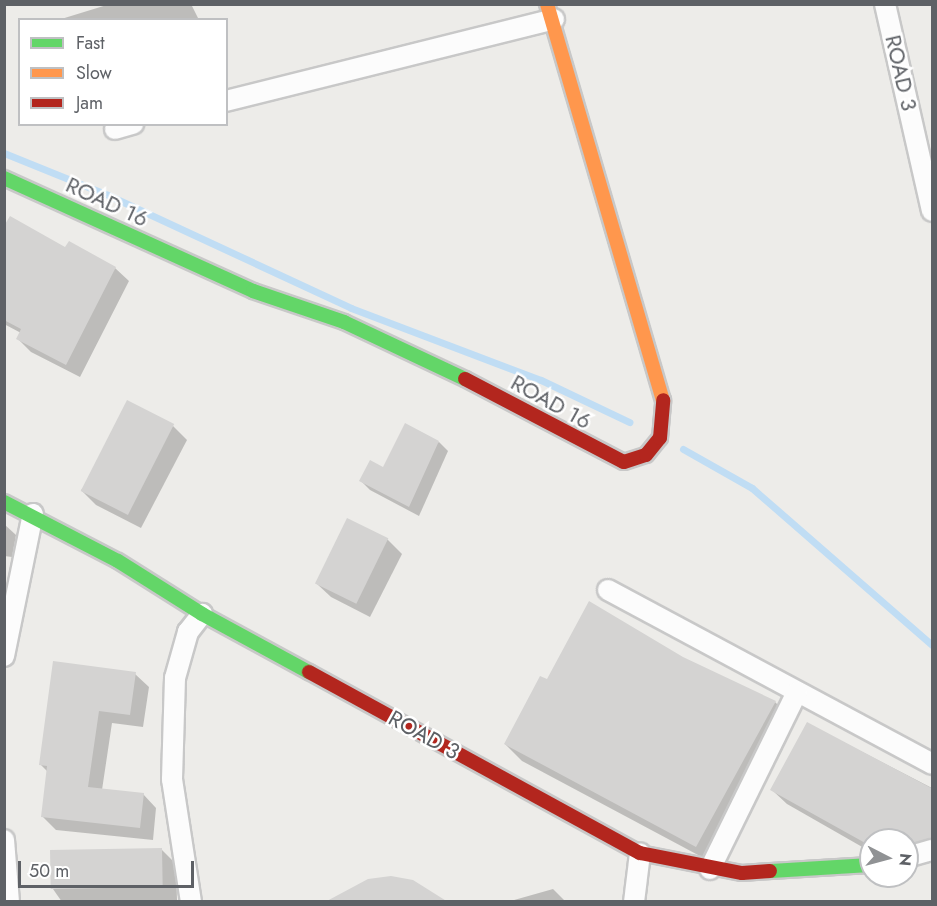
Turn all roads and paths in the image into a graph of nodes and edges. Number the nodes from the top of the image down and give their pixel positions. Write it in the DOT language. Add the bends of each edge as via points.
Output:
graph roads {
  1 [pos="885,4"];
  2 [pos="550,12"];
  3 [pos="228,100"];
  4 [pos="4,178"];
  5 [pos="933,211"];
  6 [pos="4,502"];
  7 [pos="33,514"];
  8 [pos="608,591"];
  9 [pos="202,614"];
  10 [pos="4,656"];
  11 [pos="797,692"];
  12 [pos="933,764"];
  13 [pos="4,840"];
  14 [pos="640,853"];
  15 [pos="859,866"];
  16 [pos="711,869"];
  17 [pos="9,902"];
  18 [pos="191,902"];
  19 [pos="634,902"];
  1 -- 5 [label="street, ROAD 3"];
  2 -- 3 [label="street"];
  2 -- 4 [label="street, ROAD 16" via="661,386 664,410 660,438 646,455 624,462 500,396 344,322 253,291"];
  6 -- 7 [label="street, ROAD 3"];
  7 -- 9 [label="street, ROAD 3"];
  7 -- 10 [label="street"];
  8 -- 11 [label="street"];
  9 -- 14 [label="street, ROAD 3"];
  9 -- 18 [label="street" via="188,632 175,678 172,779"];
  11 -- 12 [label="street"];
  11 -- 16 [label="street"];
  13 -- 17 [label="street"];
  14 -- 16 [label="street, ROAD 3"];
  14 -- 19 [label="street"];
  15 -- 16 [label="street, ROAD 3" via="742,873"];
}
